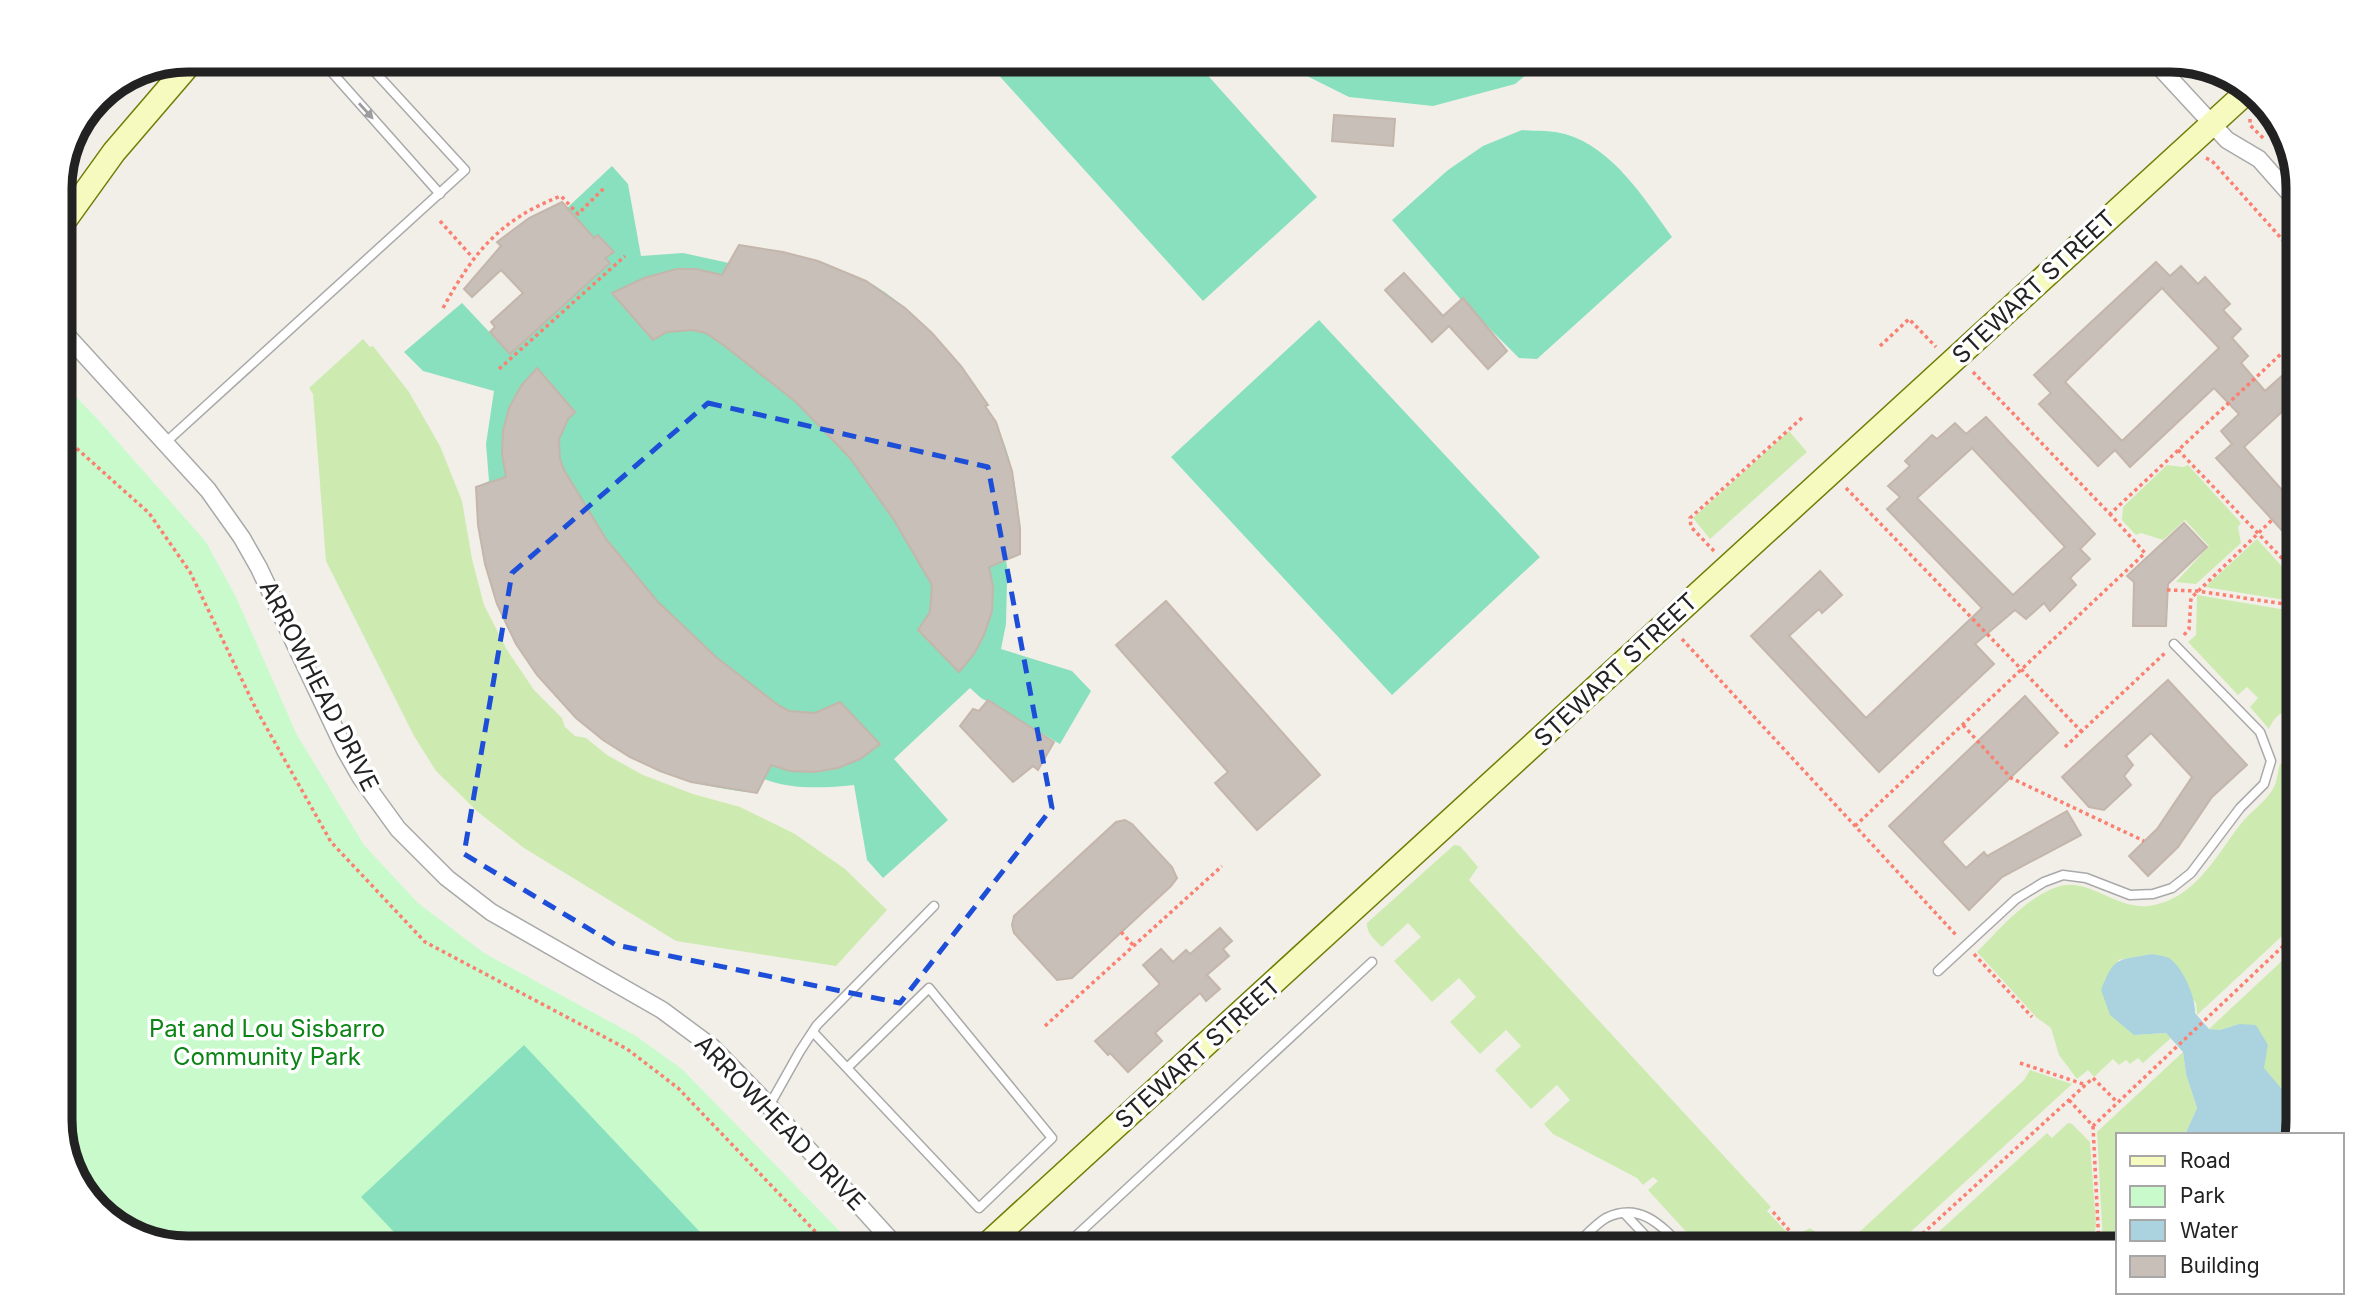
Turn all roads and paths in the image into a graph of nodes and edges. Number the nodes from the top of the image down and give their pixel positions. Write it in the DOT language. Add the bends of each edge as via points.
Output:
graph roads {
  1 [pos="182,72"];
  2 [pos="332,72"];
  3 [pos="374,72"];
  4 [pos="2163,72"];
  5 [pos="2249,103"];
  6 [pos="2251,105"];
  7 [pos="2211,124"];
  8 [pos="2269,145"];
  9 [pos="2206,158"];
  10 [pos="605,187"];
  11 [pos="2286,189"];
  12 [pos="440,194"];
  13 [pos="72,210"];
  14 [pos="440,222"];
  15 [pos="2286,244"];
  16 [pos="625,256"];
  17 [pos="473,258"];
  18 [pos="443,308"];
  19 [pos="72,341"];
  20 [pos="1880,345"];
  21 [pos="2286,349"];
  22 [pos="1951,363"];
  23 [pos="499,369"];
  24 [pos="1973,372"];
  25 [pos="1804,416"];
  26 [pos="165,443"];
  27 [pos="2178,450"];
  28 [pos="1846,488"];
  29 [pos="2109,514"];
  30 [pos="2272,520"];
  31 [pos="2258,532"];
  32 [pos="1708,556"];
  33 [pos="2286,562"];
  34 [pos="2167,590"];
  35 [pos="2197,591"];
  36 [pos="2286,604"];
  37 [pos="1682,639"];
  38 [pos="2174,644"];
  39 [pos="2022,670"];
  40 [pos="1963,725"];
  41 [pos="2082,732"];
  42 [pos="2066,747"];
  43 [pos="1855,826"];
  44 [pos="2144,841"];
  45 [pos="1222,866"];
  46 [pos="934,906"];
  47 [pos="1121,932"];
  48 [pos="2286,944"];
  49 [pos="1134,946"];
  50 [pos="1966,946"];
  51 [pos="1372,962"];
  52 [pos="1938,971"];
  53 [pos="2032,1017"];
  54 [pos="1045,1026"];
  55 [pos="813,1032"];
  56 [pos="2020,1063"];
  57 [pos="847,1068"];
  58 [pos="2086,1085"];
  59 [pos="2069,1100"];
  60 [pos="2117,1102"];
  61 [pos="769,1106"];
  62 [pos="2093,1126"];
  63 [pos="1773,1212"];
  64 [pos="1625,1214"];
  65 [pos="887,1236"];
  66 [pos="996,1236"];
  67 [pos="1076,1236"];
  68 [pos="1586,1236"];
  69 [pos="1646,1236"];
  70 [pos="1671,1236"];
  71 [pos="1794,1236"];
  72 [pos="1920,1236"];
  73 [pos="2098,1236"];
  1 -- 13 [label="street"];
  2 -- 12 [label="lane, one-way"];
  3 -- 12 [label="lane" via="465,170"];
  4 -- 7 [label="street"];
  5 -- 7 [label="street, STEWART STREET"];
  6 -- 8 [label="path" via="2250,125"];
  7 -- 11 [label="street" via="2227,140 2259,159"];
  7 -- 22 [label="street, STEWART STREET"];
  9 -- 15 [label="path"];
  10 -- 17 [label="path" via="578,214 561,196 521,215 496,232"];
  12 -- 26 [label="lane"];
  14 -- 17 [label="path"];
  16 -- 23 [label="path"];
  17 -- 18 [label="path"];
  19 -- 26 [label="street, ARROWHEAD DRIVE"];
  20 -- 22 [label="path" via="1909,319"];
  21 -- 27 [label="path"];
  22 -- 66 [label="street, STEWART STREET"];
  24 -- 29 [label="path"];
  25 -- 32 [label="path" via="1690,518 1691,527 1714,551"];
  26 -- 61 [label="street, ARROWHEAD DRIVE" via="208,490 242,538 345,750 398,829 447,878 491,912 686,1026"];
  27 -- 29 [label="path"];
  27 -- 31 [label="path"];
  28 -- 39 [label="path"];
  29 -- 39 [label="path" via="2145,553"];
  30 -- 31 [label="path"];
  31 -- 33 [label="path"];
  31 -- 35 [label="path"];
  34 -- 35 [label="path"];
  35 -- 36 [label="path"];
  35 -- 38 [label="path" via="2191,598 2189,629"];
  37 -- 43 [label="path"];
  38 -- 41 [label="path"];
  38 -- 50 [label="lane" via="2260,733 2271,761 2264,784 2190,873 2172,888 2130,895 2086,878 2063,875 2016,899"];
  39 -- 40 [label="path"];
  39 -- 41 [label="path"];
  40 -- 43 [label="path"];
  40 -- 44 [label="path" via="2011,778"];
  41 -- 42 [label="path"];
  43 -- 50 [label="path"];
  45 -- 49 [label="path"];
  46 -- 55 [label="lane"];
  47 -- 49 [label="path"];
  48 -- 60 [label="path"];
  49 -- 54 [label="path"];
  50 -- 52 [label="lane"];
  50 -- 53 [label="path"];
  51 -- 67 [label="lane"];
  55 -- 57 [label="lane"];
  55 -- 61 [label="lane"];
  56 -- 58 [label="path"];
  57 -- 57 [label="lane" via="979,1208 1052,1138 929,988"];
  58 -- 59 [label="path"];
  58 -- 60 [label="path" via="2093,1078"];
  59 -- 62 [label="path"];
  59 -- 72 [label="path"];
  60 -- 62 [label="path"];
  61 -- 65 [label="street, ARROWHEAD DRIVE"];
  62 -- 73 [label="path"];
  63 -- 71 [label="path"];
  64 -- 68 [label="lane" via="1605,1219"];
  64 -- 69 [label="lane"];
  64 -- 70 [label="lane" via="1657,1222"];
}
